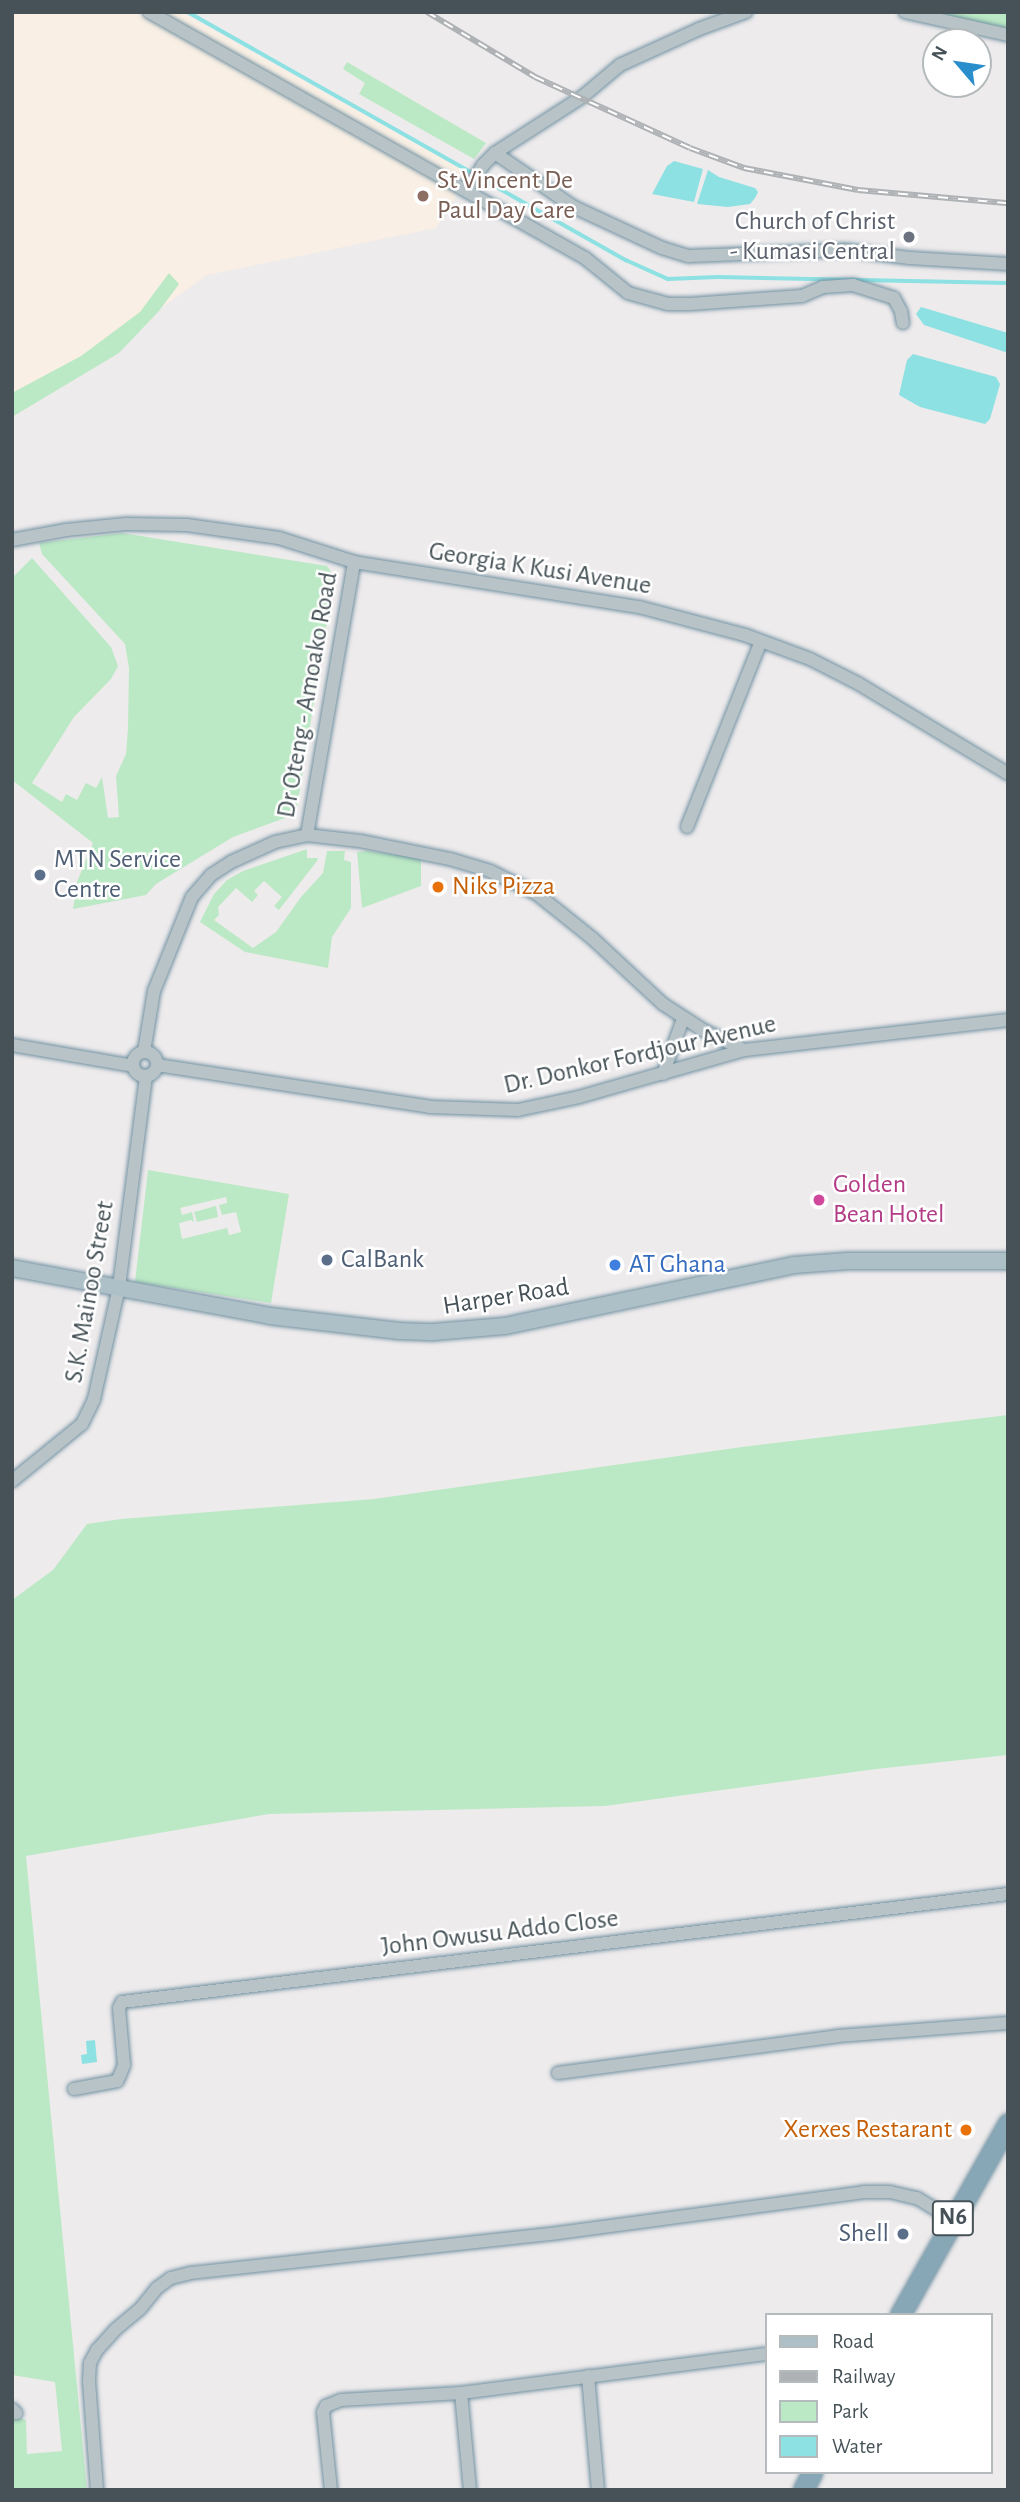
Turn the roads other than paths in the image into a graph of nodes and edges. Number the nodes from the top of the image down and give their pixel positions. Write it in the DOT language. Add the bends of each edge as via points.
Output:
graph roads {
  1 [pos="149,12"];
  2 [pos="746,12"];
  3 [pos="905,12"];
  4 [pos="1008,35"];
  5 [pos="495,153"];
  6 [pos="469,186"];
  7 [pos="1008,264"];
  8 [pos="903,323"];
  9 [pos="12,540"];
  10 [pos="354,562"];
  11 [pos="761,641"];
  12 [pos="1008,774"];
  13 [pos="687,827"];
  14 [pos="307,835"];
  15 [pos="683,1018"];
  16 [pos="1008,1020"];
  17 [pos="12,1045"];
  18 [pos="744,1050"];
  19 [pos="144,1052"];
  20 [pos="157,1065"];
  21 [pos="133,1066"];
  22 [pos="663,1074"];
  23 [pos="146,1076"];
  24 [pos="1008,1261"];
  25 [pos="12,1268"];
  26 [pos="119,1287"];
  27 [pos="12,1481"];
  28 [pos="1008,1895"];
  29 [pos="1008,2023"];
  30 [pos="558,2073"];
  31 [pos="74,2089"];
  32 [pos="1008,2123"];
  33 [pos="953,2220"];
  34 [pos="901,2313"];
  35 [pos="764,2354"];
  36 [pos="588,2376"];
  37 [pos="461,2393"];
  38 [pos="811,2474"];
  39 [pos="97,2490"];
  40 [pos="331,2490"];
  41 [pos="470,2490"];
  42 [pos="598,2490"];
  43 [pos="803,2490"];
  1 -- 6 [label="street"];
  2 -- 5 [label="street" via="620,65 582,97"];
  3 -- 4 [label="street"];
  5 -- 6 [label="street"];
  5 -- 7 [label="street" via="574,207 689,256 845,250"];
  6 -- 8 [label="street" via="585,258 615,285 642,298 690,304 802,296 823,287 853,285 894,298"];
  9 -- 10 [label="street, Georgia K Kusi Avenue" via="126,524 187,525 279,538"];
  10 -- 11 [label="street, Georgia K Kusi Avenue" via="580,595"];
  10 -- 14 [label="street, Dr Oteng - Amoako Road"];
  11 -- 12 [label="street, Georgia K Kusi Avenue" via="859,684"];
  11 -- 13 [label="street"];
  14 -- 15 [label="street" via="359,841 490,871 537,894"];
  14 -- 19 [label="street" via="275,842 231,862 211,875 192,897 154,991"];
  15 -- 18 [label="street"];
  15 -- 22 [label="street"];
  16 -- 18 [label="street, Dr. Donkor Fordjour Avenue"];
  17 -- 21 [label="street"];
  18 -- 22 [label="street, Dr. Donkor Fordjour Avenue"];
  19 -- 20 [label="street" via="156,1057"];
  19 -- 21 [label="street" via="135,1057"];
  20 -- 22 [label="street, Dr. Donkor Fordjour Avenue" via="418,1105 491,1111 579,1097"];
  20 -- 23 [label="street"];
  21 -- 23 [label="street"];
  23 -- 26 [label="street, S.K. Mainoo Street"];
  24 -- 26 [label="main road, Harper Road" via="794,1265 505,1326 434,1332 270,1316"];
  25 -- 26 [label="main road, Harper Road"];
  26 -- 27 [label="street, S.K. Mainoo Street" via="87,1416 61,1444"];
  28 -- 31 [label="street, John Owusu Addo Close" via="122,2002 124,2066 117,2081"];
  29 -- 30 [label="street" via="838,2036"];
  32 -- 33 [label="highway, N6"];
  33 -- 34 [label="highway, N6"];
  33 -- 39 [label="street" via="917,2198 864,2192 172,2278 97,2350 90,2363"];
  35 -- 36 [label="street"];
  36 -- 37 [label="street"];
  36 -- 42 [label="street"];
  37 -- 40 [label="street" via="341,2400 326,2406 323,2423"];
  37 -- 41 [label="street"];
  38 -- 43 [label="highway"];
}
